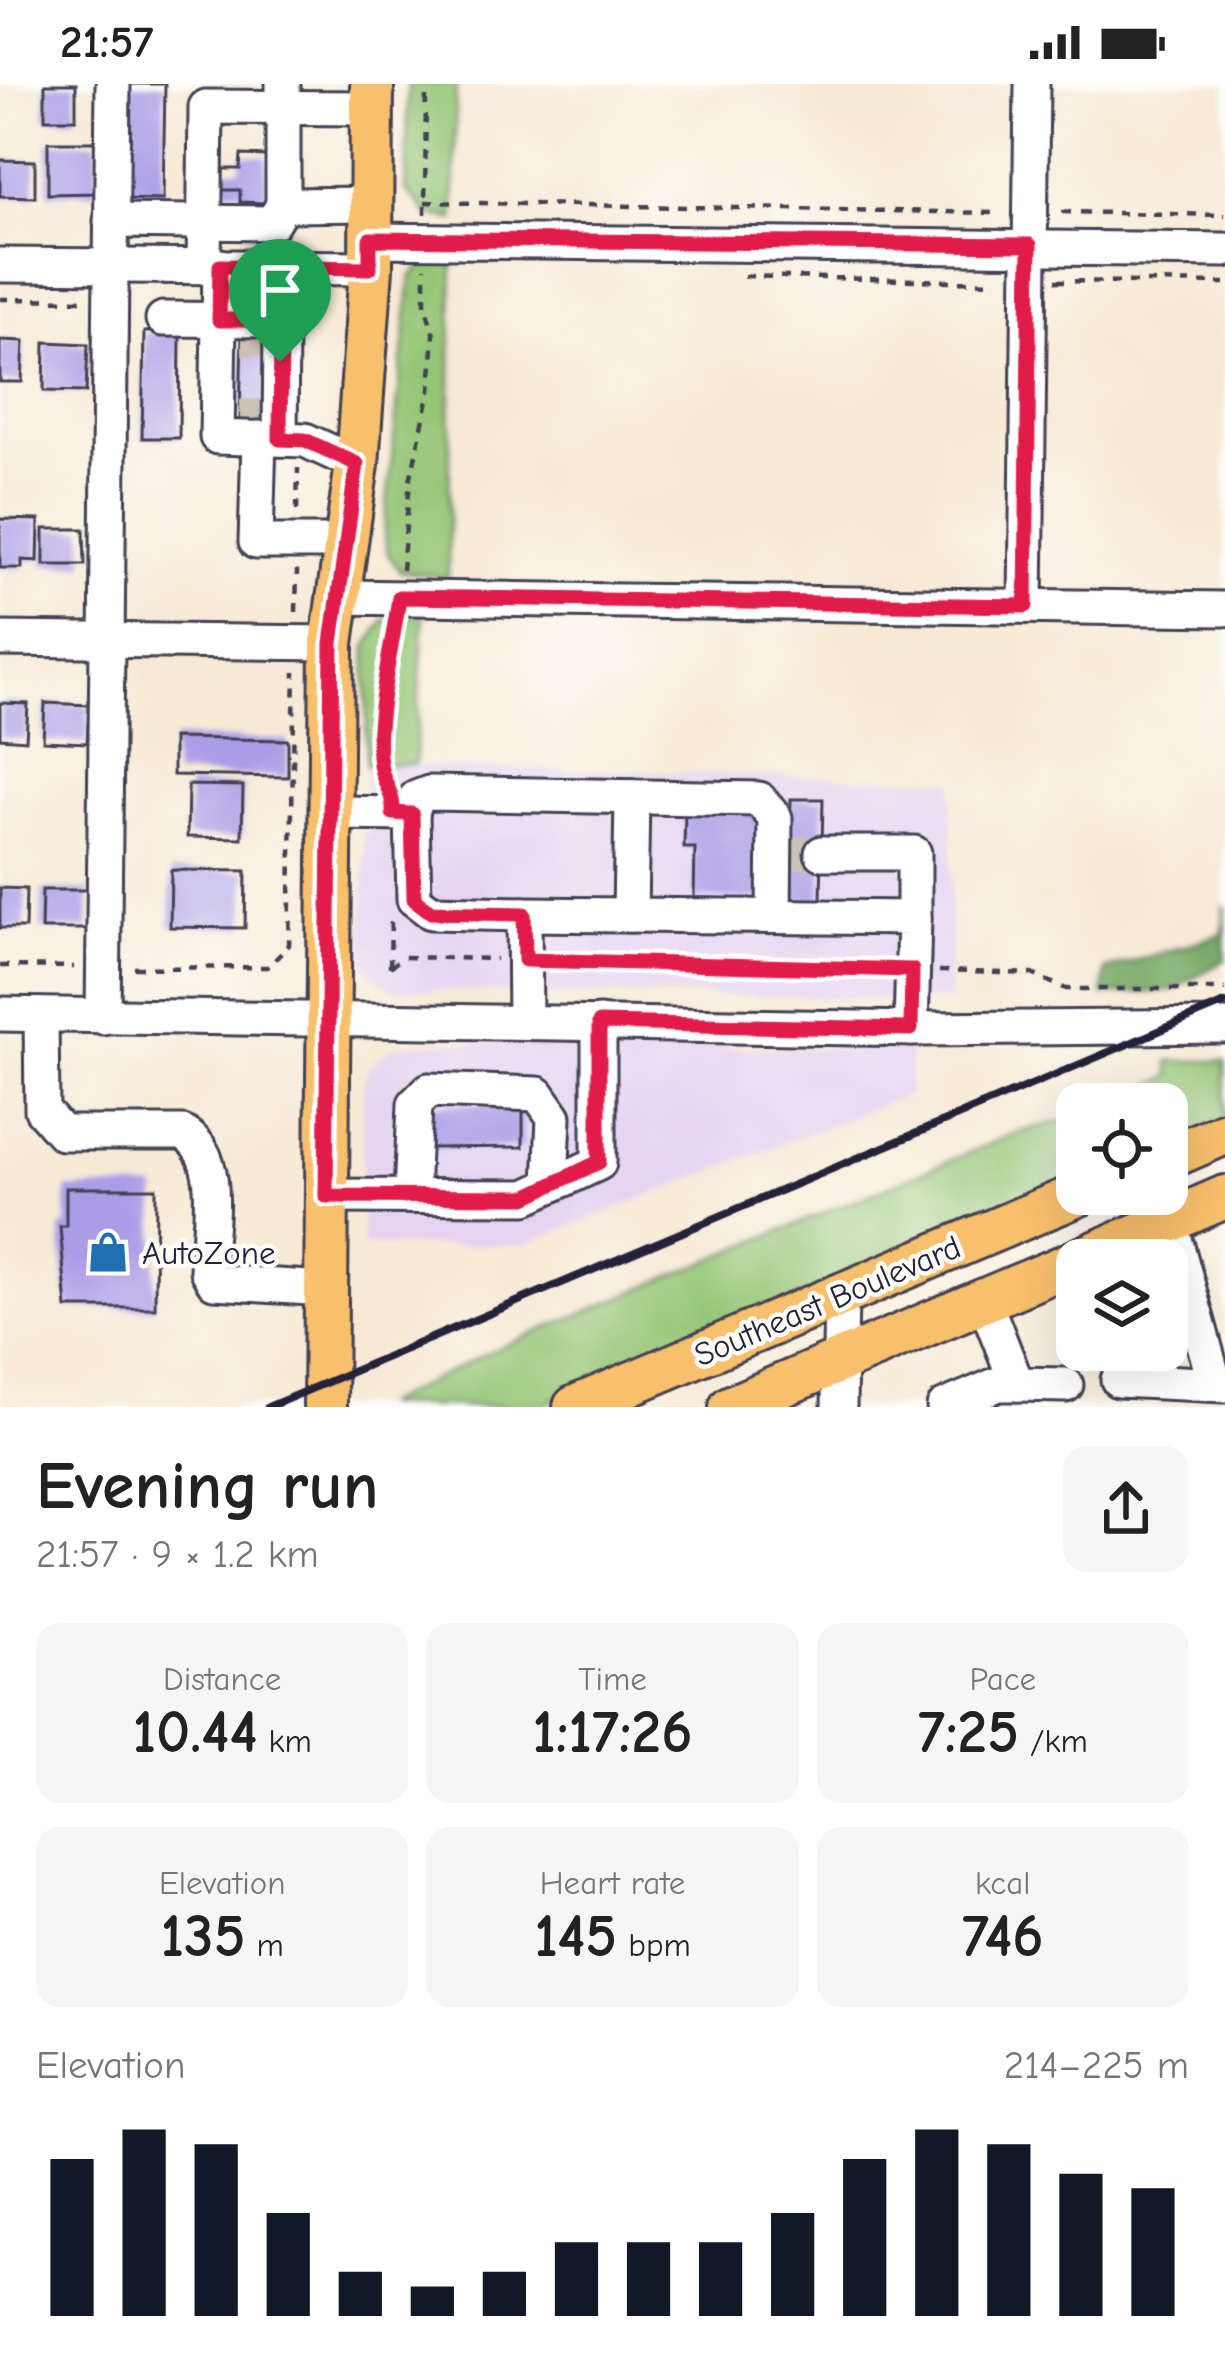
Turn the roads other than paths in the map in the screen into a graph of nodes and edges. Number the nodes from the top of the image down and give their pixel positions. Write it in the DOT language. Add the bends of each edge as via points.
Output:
graph roads {
  1 [pos="113,84"];
  2 [pos="1032,84"];
  3 [pos="283,96"];
  4 [pos="372,96"];
  5 [pos="278,214"];
  6 [pos="111,221"];
  7 [pos="204,223"];
  8 [pos="371,237"];
  9 [pos="1030,245"];
  10 [pos="1225,250"];
  11 [pos="0,265"];
  12 [pos="111,266"];
  13 [pos="212,266"];
  14 [pos="272,266"];
  15 [pos="163,320"];
  16 [pos="252,381"];
  17 [pos="357,464"];
  18 [pos="343,542"];
  19 [pos="337,597"];
  20 [pos="1026,606"];
  21 [pos="1225,609"];
  22 [pos="0,639"];
  23 [pos="105,640"];
  24 [pos="332,643"];
  25 [pos="632,797"];
  26 [pos="331,812"];
  27 [pos="402,813"];
  28 [pos="796,853"];
  29 [pos="524,914"];
  30 [pos="630,915"];
  31 [pos="774,916"];
  32 [pos="914,918"];
  33 [pos="0,1014"];
  34 [pos="41,1015"];
  35 [pos="103,1017"];
  36 [pos="325,1021"];
  37 [pos="525,1022"];
  38 [pos="599,1023"];
  39 [pos="1225,1026"];
  40 [pos="911,1029"];
  41 [pos="1225,1133"];
  42 [pos="1188,1149"];
  43 [pos="551,1185"];
  44 [pos="326,1196"];
  45 [pos="411,1196"];
  46 [pos="1225,1197"];
  47 [pos="1056,1204"];
  48 [pos="1170,1221"];
  49 [pos="1128,1239"];
  50 [pos="1056,1269"];
  51 [pos="326,1289"];
  52 [pos="841,1294"];
  53 [pos="985,1300"];
  54 [pos="839,1363"];
  55 [pos="1118,1380"];
  56 [pos="1017,1384"];
  57 [pos="1220,1384"];
  58 [pos="1066,1385"];
  59 [pos="325,1407"];
  60 [pos="574,1407"];
  61 [pos="731,1407"];
  62 [pos="839,1407"];
  63 [pos="944,1407"];
  1 -- 6 [label="street"];
  2 -- 9 [label="street"];
  3 -- 4 [label="street"];
  3 -- 5 [label="street"];
  3 -- 7 [label="street" via="206,107"];
  4 -- 8 [label="main road"];
  5 -- 7 [label="street"];
  5 -- 8 [label="street"];
  5 -- 14 [label="street"];
  6 -- 7 [label="street"];
  6 -- 12 [label="street"];
  7 -- 13 [label="street"];
  8 -- 9 [label="street"];
  8 -- 14 [label="street"];
  8 -- 17 [label="main road"];
  9 -- 10 [label="street"];
  9 -- 20 [label="street"];
  11 -- 12 [label="street"];
  12 -- 13 [label="street"];
  12 -- 23 [label="street"];
  13 -- 14 [label="street"];
  13 -- 16 [label="street"];
  15 -- 16 [label="street"];
  16 -- 17 [label="street" via="305,440"];
  16 -- 18 [label="street" via="256,542"];
  17 -- 18 [label="main road"];
  18 -- 19 [label="main road"];
  19 -- 20 [label="street"];
  19 -- 24 [label="main road"];
  20 -- 21 [label="street"];
  22 -- 23 [label="street"];
  23 -- 24 [label="street"];
  23 -- 35 [label="street"];
  24 -- 26 [label="main road"];
  25 -- 27 [label="street" via="429,793"];
  25 -- 28 [label="street" via="759,800"];
  25 -- 30 [label="street"];
  26 -- 27 [label="street"];
  26 -- 36 [label="main road"];
  27 -- 29 [label="street" via="414,899 431,912"];
  28 -- 31 [label="street"];
  28 -- 32 [label="street" via="914,853"];
  29 -- 30 [label="street"];
  29 -- 37 [label="street"];
  30 -- 31 [label="street"];
  31 -- 32 [label="street"];
  32 -- 40 [label="street"];
  33 -- 34 [label="street"];
  34 -- 35 [label="street"];
  34 -- 51 [label="street" via="42,1110 49,1123 62,1133 194,1139 209,1168 207,1271 214,1282"];
  35 -- 36 [label="street"];
  36 -- 37 [label="street"];
  36 -- 44 [label="main road"];
  37 -- 38 [label="street"];
  38 -- 40 [label="street"];
  38 -- 43 [label="street" via="599,1162"];
  39 -- 40 [label="street"];
  41 -- 42 [label="main road"];
  43 -- 45 [label="street" via="526,1197"];
  43 -- 45 [label="street" via="554,1117 538,1094 429,1090 415,1104"];
  44 -- 45 [label="street"];
  44 -- 51 [label="main road"];
  46 -- 48 [label="main road, Southeast Boulevard"];
  47 -- 52 [label="main road, Southeast Boulevard"];
  48 -- 49 [label="main road, Southeast Boulevard"];
  48 -- 57 [label="street"];
  50 -- 53 [label="main road, Southeast Boulevard"];
  51 -- 59 [label="main road"];
  52 -- 54 [label="street"];
  52 -- 60 [label="main road, Southeast Boulevard"];
  53 -- 54 [label="main road, Southeast Boulevard"];
  53 -- 56 [label="street"];
  54 -- 61 [label="main road, Southeast Boulevard"];
  54 -- 62 [label="street"];
  55 -- 57 [label="street"];
  56 -- 58 [label="street"];
  56 -- 63 [label="street"];
}
